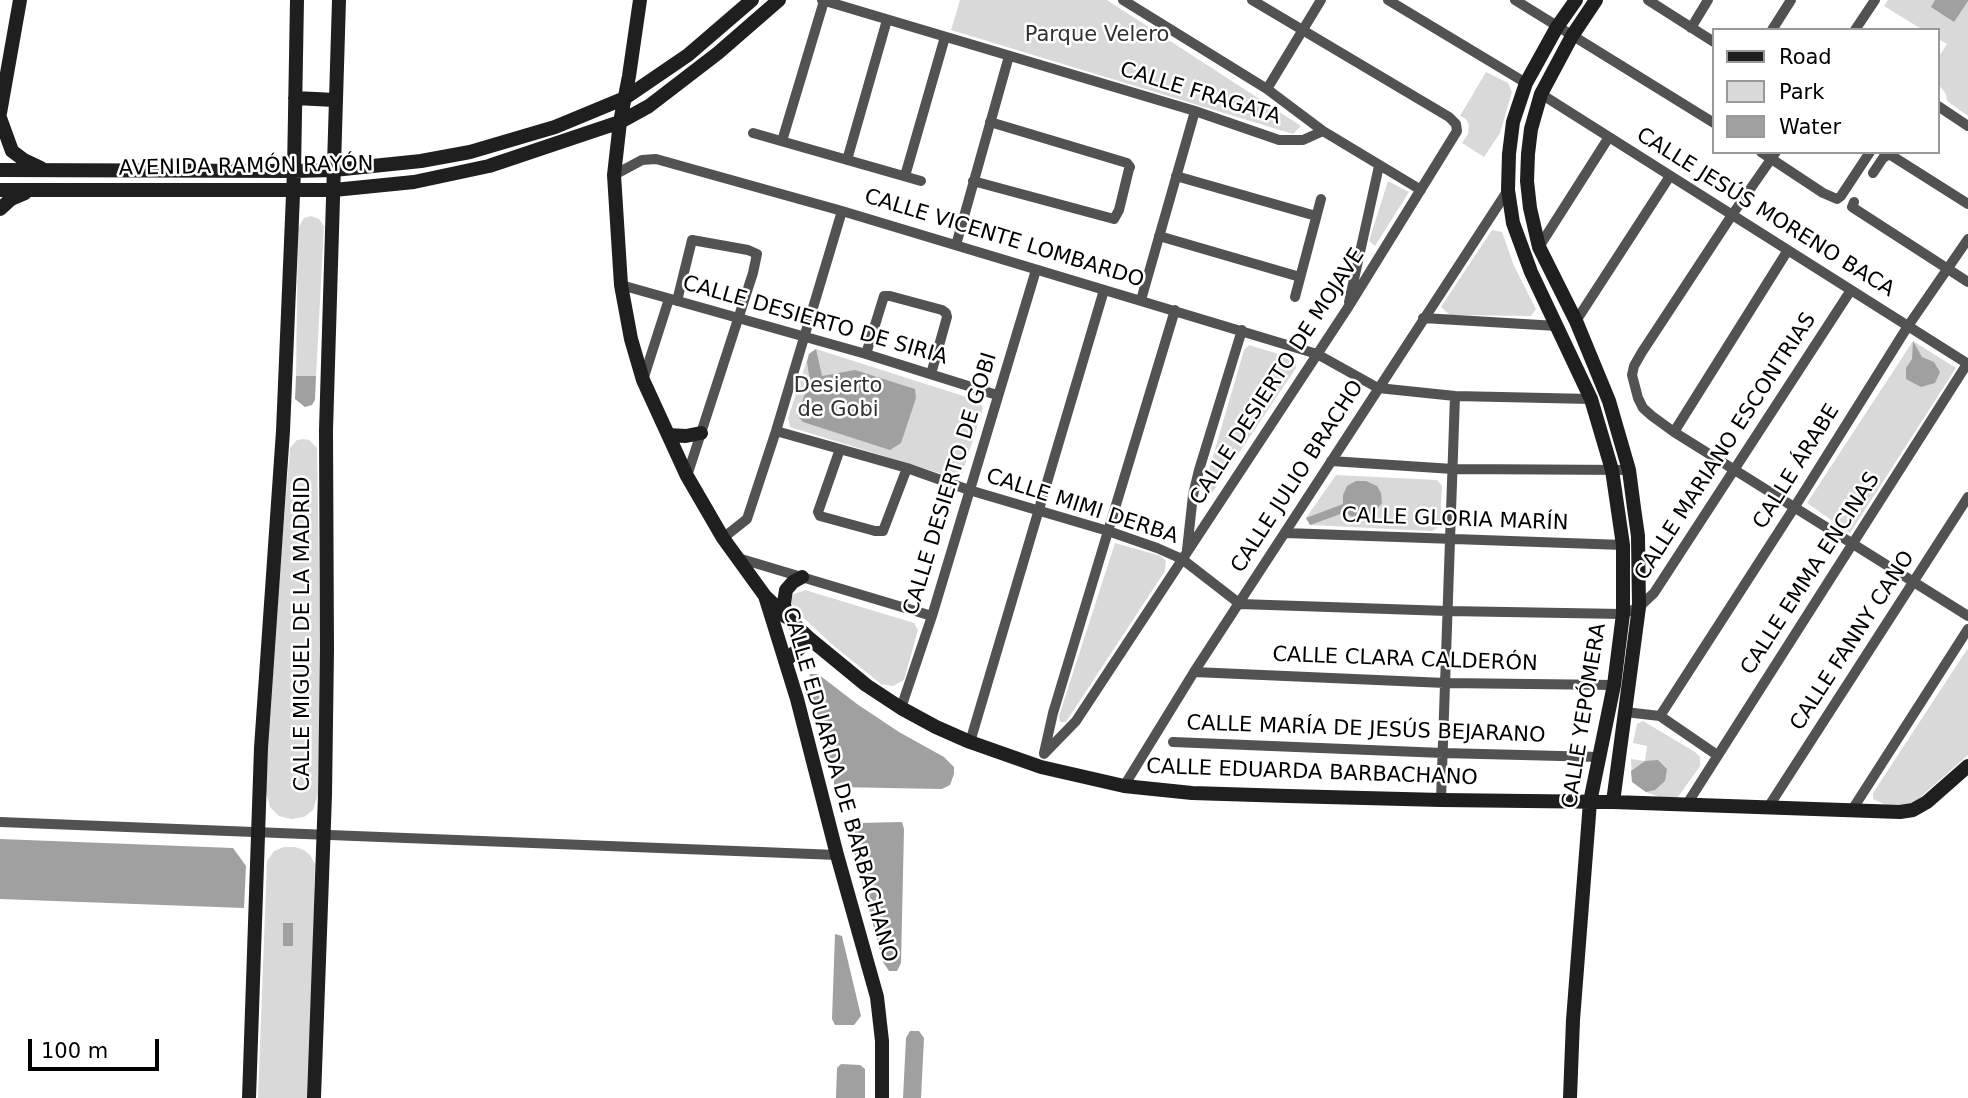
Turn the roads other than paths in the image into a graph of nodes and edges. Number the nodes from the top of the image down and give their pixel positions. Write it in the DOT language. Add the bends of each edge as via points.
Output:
graph roads {
  1 [pos="20,0"];
  2 [pos="297,0"];
  3 [pos="339,0"];
  4 [pos="639,0"];
  5 [pos="779,0"];
  6 [pos="823,0"];
  7 [pos="1123,0"];
  8 [pos="1252,0"];
  9 [pos="1321,0"];
  10 [pos="1388,0"];
  11 [pos="1515,0"];
  12 [pos="1576,0"];
  13 [pos="1596,0"];
  14 [pos="1648,0"];
  15 [pos="1708,0"];
  16 [pos="1791,0"];
  17 [pos="1875,0"];
  18 [pos="747,1"];
  19 [pos="887,20"];
  20 [pos="1558,27"];
  21 [pos="1691,28"];
  22 [pos="1773,28"];
  23 [pos="1856,28"];
  24 [pos="1303,29"];
  25 [pos="1572,36"];
  26 [pos="945,37"];
  27 [pos="1713,41"];
  28 [pos="1009,56"];
  29 [pos="1526,83"];
  30 [pos="1267,89"];
  31 [pos="1541,94"];
  32 [pos="295,98"];
  33 [pos="625,98"];
  34 [pos="335,100"];
  35 [pos="1940,107"];
  36 [pos="1195,111"];
  37 [pos="0,116"];
  38 [pos="620,122"];
  39 [pos="990,122"];
  40 [pos="1713,122"];
  41 [pos="1968,126"];
  42 [pos="1323,131"];
  43 [pos="753,133"];
  44 [pos="1609,137"];
  45 [pos="782,141"];
  46 [pos="1869,154"];
  47 [pos="1774,156"];
  48 [pos="846,160"];
  49 [pos="1380,166"];
  50 [pos="0,170"];
  51 [pos="46,170"];
  52 [pos="334,170"];
  53 [pos="294,171"];
  54 [pos="1873,173"];
  55 [pos="614,175"];
  56 [pos="905,176"];
  57 [pos="1176,176"];
  58 [pos="1670,176"];
  59 [pos="920,181"];
  60 [pos="973,181"];
  61 [pos="0,190"];
  62 [pos="334,190"];
  63 [pos="1421,190"];
  64 [pos="1507,190"];
  65 [pos="30,191"];
  66 [pos="293,191"];
  67 [pos="1321,198"];
  68 [pos="1853,204"];
  69 [pos="1968,204"];
  70 [pos="0,209"];
  71 [pos="842,211"];
  72 [pos="1732,215"];
  73 [pos="1316,216"];
  74 [pos="1159,236"];
  75 [pos="1968,239"];
  76 [pos="956,244"];
  77 [pos="1539,247"];
  78 [pos="1788,250"];
  79 [pos="1036,270"];
  80 [pos="1948,270"];
  81 [pos="1300,277"];
  82 [pos="1968,282"];
  83 [pos="621,285"];
  84 [pos="1104,290"];
  85 [pos="1851,290"];
  86 [pos="1295,297"];
  87 [pos="673,300"];
  88 [pos="1141,300"];
  89 [pos="1347,309"];
  90 [pos="1175,310"];
  91 [pos="738,318"];
  92 [pos="1423,318"];
  93 [pos="1576,321"];
  94 [pos="1557,326"];
  95 [pos="1908,326"];
  96 [pos="1242,330"];
  97 [pos="804,336"];
  98 [pos="866,354"];
  99 [pos="1317,354"];
  100 [pos="1968,364"];
  101 [pos="931,374"];
  102 [pos="643,380"];
  103 [pos="1378,388"];
  104 [pos="997,395"];
  105 [pos="1455,396"];
  106 [pos="1591,399"];
  107 [pos="776,432"];
  108 [pos="1674,432"];
  109 [pos="701,433"];
  110 [pos="668,435"];
  111 [pos="840,449"];
  112 [pos="1331,461"];
  113 [pos="906,468"];
  114 [pos="1453,469"];
  115 [pos="1612,470"];
  116 [pos="1629,470"];
  117 [pos="1735,470"];
  118 [pos="687,476"];
  119 [pos="969,490"];
  120 [pos="1968,497"];
  121 [pos="1794,508"];
  122 [pos="1040,511"];
  123 [pos="1108,531"];
  124 [pos="1285,533"];
  125 [pos="723,538"];
  126 [pos="1449,540"];
  127 [pos="1623,545"];
  128 [pos="1853,545"];
  129 [pos="1184,556"];
  130 [pos="737,557"];
  131 [pos="802,577"];
  132 [pos="1914,582"];
  133 [pos="765,596"];
  134 [pos="1240,604"];
  135 [pos="1639,607"];
  136 [pos="1447,611"];
  137 [pos="1623,614"];
  138 [pos="932,616"];
  139 [pos="1968,616"];
  140 [pos="786,617"];
  141 [pos="1968,629"];
  142 [pos="810,639"];
  143 [pos="785,661"];
  144 [pos="1195,672"];
  145 [pos="1445,682"];
  146 [pos="1614,685"];
  147 [pos="901,708"];
  148 [pos="1625,712"];
  149 [pos="1660,716"];
  150 [pos="970,742"];
  151 [pos="1173,742"];
  152 [pos="1443,753"];
  153 [pos="1717,755"];
  154 [pos="1600,757"];
  155 [pos="1042,761"];
  156 [pos="1968,766"];
  157 [pos="1124,786"];
  158 [pos="1441,800"];
  159 [pos="1590,802"];
  160 [pos="1614,802"];
  161 [pos="1687,804"];
  162 [pos="1769,806"];
  163 [pos="1852,810"];
  164 [pos="0,822"];
  165 [pos="258,832"];
  166 [pos="324,835"];
  167 [pos="837,855"];
  168 [pos="249,1098"];
  169 [pos="314,1098"];
  170 [pos="882,1098"];
  171 [pos="1570,1098"];
  1 -- 37 [label="street"];
  2 -- 32 [label="street, CALLE MIGUEL DE LA MADRID"];
  3 -- 34 [label="street, CALLE MIGUEL DE LA MADRID"];
  4 -- 33 [label="street, CALLE EDUARDA DE BARBACHANO"];
  5 -- 38 [label="street, AVENIDA RAMÓN RAYÓN" via="649,106"];
  6 -- 19 [label="street, CALLE FRAGATA"];
  6 -- 45 [label="street"];
  7 -- 30 [label="street"];
  8 -- 24 [label="street"];
  9 -- 24 [label="street"];
  10 -- 29 [label="street"];
  11 -- 20 [label="street"];
  12 -- 20 [label="street, CALLE YEPÓMERA"];
  13 -- 25 [label="street, CALLE YEPÓMERA"];
  14 -- 21 [label="street"];
  15 -- 21 [label="street"];
  16 -- 22 [label="street"];
  17 -- 23 [label="street"];
  18 -- 33 [label="street, AVENIDA RAMÓN RAYÓN" via="688,55"];
  19 -- 26 [label="street, CALLE FRAGATA"];
  19 -- 48 [label="street"];
  20 -- 25 [label="street"];
  20 -- 29 [label="street, CALLE YEPÓMERA"];
  21 -- 27 [label="street"];
  24 -- 30 [label="street"];
  24 -- 63 [label="street" via="1457,126"];
  25 -- 31 [label="street, CALLE YEPÓMERA"];
  25 -- 40 [label="street"];
  26 -- 28 [label="street, CALLE FRAGATA"];
  26 -- 56 [label="street"];
  28 -- 36 [label="street, CALLE FRAGATA"];
  28 -- 39 [label="street"];
  29 -- 64 [label="street, CALLE YEPÓMERA" via="1513,122"];
  30 -- 42 [label="street"];
  31 -- 44 [label="street, CALLE JESÚS MORENO BACA"];
  31 -- 77 [label="street, CALLE YEPÓMERA" via="1531,129 1527,181"];
  32 -- 34 [label="street"];
  32 -- 53 [label="street, CALLE MIGUEL DE LA MADRID"];
  33 -- 38 [label="street, CALLE EDUARDA DE BARBACHANO"];
  33 -- 52 [label="street, AVENIDA RAMÓN RAYÓN" via="555,127 470,152"];
  34 -- 52 [label="street, CALLE MIGUEL DE LA MADRID"];
  35 -- 41 [label="street"];
  36 -- 42 [label="street, CALLE FRAGATA" via="1279,140 1303,140"];
  36 -- 57 [label="street"];
  37 -- 51 [label="street" via="12,150"];
  38 -- 55 [label="street, CALLE EDUARDA DE BARBACHANO"];
  38 -- 62 [label="street, AVENIDA RAMÓN RAYÓN" via="489,166"];
  39 -- 60 [label="street"];
  39 -- 60 [label="street" via="1127,163 1119,210 1114,219"];
  42 -- 49 [label="street"];
  43 -- 45 [label="street"];
  44 -- 58 [label="street, CALLE JESÚS MORENO BACA"];
  44 -- 77 [label="street"];
  45 -- 48 [label="street"];
  46 -- 47 [label="street" via="1837,199"];
  47 -- 72 [label="street"];
  48 -- 56 [label="street"];
  49 -- 63 [label="street"];
  49 -- 89 [label="street"];
  50 -- 51 [label="street, AVENIDA RAMÓN RAYÓN"];
  51 -- 53 [label="street, AVENIDA RAMÓN RAYÓN"];
  52 -- 53 [label="street, AVENIDA RAMÓN RAYÓN"];
  52 -- 62 [label="street, CALLE MIGUEL DE LA MADRID"];
  53 -- 66 [label="street, CALLE MIGUEL DE LA MADRID"];
  54 -- 69 [label="street" via="1889,154"];
  55 -- 71 [label="street, CALLE VICENTE LOMBARDO" via="642,160 656,159"];
  55 -- 83 [label="street, CALLE EDUARDA DE BARBACHANO"];
  56 -- 59 [label="street"];
  57 -- 73 [label="street"];
  57 -- 74 [label="street"];
  58 -- 72 [label="street, CALLE JESÚS MORENO BACA"];
  58 -- 93 [label="street"];
  60 -- 76 [label="street"];
  61 -- 65 [label="street, AVENIDA RAMÓN RAYÓN"];
  62 -- 66 [label="street, AVENIDA RAMÓN RAYÓN"];
  62 -- 166 [label="street, CALLE MIGUEL DE LA MADRID" via="326,430"];
  63 -- 89 [label="street, CALLE DESIERTO DE MOJAVE"];
  64 -- 92 [label="street, CALLE JULIO BRACHO"];
  64 -- 94 [label="street, CALLE YEPÓMERA" via="1519,244"];
  65 -- 66 [label="street, AVENIDA RAMÓN RAYÓN"];
  65 -- 70 [label="street"];
  66 -- 165 [label="street, CALLE MIGUEL DE LA MADRID"];
  67 -- 73 [label="street"];
  68 -- 80 [label="street"];
  71 -- 76 [label="street, CALLE VICENTE LOMBARDO"];
  71 -- 97 [label="street, CALLE DESIERTO DE SIRIA"];
  72 -- 78 [label="street, CALLE JESÚS MORENO BACA"];
  72 -- 108 [label="street" via="1634,366 1633,385 1643,408"];
  73 -- 81 [label="street"];
  74 -- 81 [label="street"];
  74 -- 88 [label="street"];
  75 -- 80 [label="street, CALLE ÁRABE"];
  76 -- 79 [label="street, CALLE VICENTE LOMBARDO"];
  77 -- 93 [label="street, CALLE YEPÓMERA"];
  78 -- 85 [label="street, CALLE JESÚS MORENO BACA"];
  78 -- 108 [label="street"];
  79 -- 84 [label="street, CALLE VICENTE LOMBARDO"];
  79 -- 104 [label="street, CALLE DESIERTO DE GOBI"];
  80 -- 82 [label="street"];
  80 -- 95 [label="street, CALLE ÁRABE"];
  81 -- 86 [label="street"];
  83 -- 87 [label="street, CALLE DESIERTO DE SIRIA"];
  83 -- 102 [label="street, CALLE EDUARDA DE BARBACHANO"];
  84 -- 88 [label="street, CALLE VICENTE LOMBARDO"];
  84 -- 122 [label="street"];
  85 -- 95 [label="street, CALLE JESÚS MORENO BACA"];
  85 -- 117 [label="street, CALLE MARIANO ESCONTRIAS"];
  87 -- 91 [label="street, CALLE DESIERTO DE SIRIA"];
  87 -- 91 [label="street" via="692,240 755,253 757,260"];
  87 -- 102 [label="street"];
  88 -- 90 [label="street, CALLE VICENTE LOMBARDO"];
  89 -- 99 [label="street, CALLE DESIERTO DE MOJAVE"];
  90 -- 96 [label="street, CALLE VICENTE LOMBARDO"];
  90 -- 123 [label="street"];
  91 -- 97 [label="street, CALLE DESIERTO DE SIRIA"];
  91 -- 109 [label="street"];
  92 -- 94 [label="street"];
  92 -- 103 [label="street, CALLE JULIO BRACHO"];
  93 -- 116 [label="street, CALLE YEPÓMERA" via="1609,401"];
  94 -- 106 [label="street, CALLE YEPÓMERA"];
  95 -- 100 [label="street, CALLE JESÚS MORENO BACA"];
  95 -- 121 [label="street, CALLE ÁRABE"];
  96 -- 99 [label="street, CALLE VICENTE LOMBARDO"];
  96 -- 129 [label="street" via="1199,470"];
  97 -- 98 [label="street, CALLE DESIERTO DE SIRIA"];
  97 -- 107 [label="street, CALLE DESIERTO DE SIRIA"];
  98 -- 101 [label="street, CALLE DESIERTO DE SIRIA"];
  98 -- 101 [label="street" via="884,296 942,310 947,317"];
  99 -- 103 [label="street, CALLE VICENTE LOMBARDO"];
  99 -- 129 [label="street, CALLE DESIERTO DE MOJAVE"];
  100 -- 128 [label="street, CALLE EMMA ENCINAS"];
  101 -- 104 [label="street, CALLE DESIERTO DE SIRIA"];
  102 -- 110 [label="street, CALLE EDUARDA DE BARBACHANO"];
  103 -- 105 [label="street"];
  103 -- 112 [label="street, CALLE JULIO BRACHO"];
  104 -- 119 [label="street, CALLE DESIERTO DE GOBI"];
  105 -- 106 [label="street"];
  105 -- 114 [label="street"];
  106 -- 115 [label="street, CALLE YEPÓMERA"];
  107 -- 111 [label="street, CALLE MIMI DERBA"];
  107 -- 125 [label="street, CALLE DESIERTO DE SIRIA" via="747,519"];
  108 -- 117 [label="street"];
  109 -- 110 [label="street"];
  109 -- 118 [label="street"];
  110 -- 118 [label="street, CALLE EDUARDA DE BARBACHANO"];
  111 -- 113 [label="street, CALLE MIMI DERBA"];
  111 -- 113 [label="street" via="820,516 883,531"];
  112 -- 114 [label="street"];
  112 -- 124 [label="street, CALLE JULIO BRACHO"];
  113 -- 119 [label="street, CALLE MIMI DERBA"];
  114 -- 115 [label="street"];
  114 -- 126 [label="street"];
  115 -- 116 [label="street"];
  115 -- 127 [label="street, CALLE YEPÓMERA"];
  116 -- 135 [label="street, CALLE YEPÓMERA" via="1638,536"];
  117 -- 121 [label="street"];
  117 -- 135 [label="street, CALLE MARIANO ESCONTRIAS" via="1662,582"];
  118 -- 125 [label="street, CALLE EDUARDA DE BARBACHANO"];
  119 -- 122 [label="street, CALLE MIMI DERBA"];
  119 -- 138 [label="street, CALLE DESIERTO DE GOBI"];
  120 -- 132 [label="street, CALLE FANNY CANO"];
  121 -- 128 [label="street"];
  121 -- 149 [label="street, CALLE ÁRABE"];
  122 -- 123 [label="street, CALLE MIMI DERBA"];
  122 -- 150 [label="street"];
  123 -- 129 [label="street, CALLE MIMI DERBA"];
  123 -- 155 [label="street"];
  124 -- 126 [label="street, CALLE GLORIA MARÍN"];
  124 -- 134 [label="street, CALLE JULIO BRACHO"];
  125 -- 130 [label="street, CALLE EDUARDA DE BARBACHANO"];
  126 -- 127 [label="street, CALLE GLORIA MARÍN"];
  126 -- 136 [label="street"];
  127 -- 137 [label="street, CALLE YEPÓMERA"];
  128 -- 132 [label="street"];
  128 -- 153 [label="street, CALLE EMMA ENCINAS"];
  129 -- 134 [label="street, CALLE MIMI DERBA"];
  129 -- 155 [label="street, CALLE DESIERTO DE MOJAVE" via="1076,720"];
  130 -- 131 [label="street"];
  130 -- 133 [label="street, CALLE EDUARDA DE BARBACHANO"];
  131 -- 138 [label="street"];
  131 -- 140 [label="street" via="786,590"];
  132 -- 139 [label="street"];
  132 -- 162 [label="street, CALLE FANNY CANO"];
  133 -- 140 [label="street, CALLE EDUARDA BARBACHANO"];
  133 -- 143 [label="street, CALLE EDUARDA DE BARBACHANO"];
  134 -- 136 [label="street"];
  134 -- 144 [label="street, CALLE JULIO BRACHO"];
  135 -- 137 [label="street, CALLE MARIANO ESCONTRIAS"];
  135 -- 148 [label="street, CALLE YEPÓMERA"];
  136 -- 137 [label="street"];
  136 -- 145 [label="street"];
  137 -- 146 [label="street, CALLE YEPÓMERA"];
  138 -- 147 [label="street, CALLE DESIERTO DE GOBI"];
  140 -- 142 [label="street, CALLE EDUARDA BARBACHANO"];
  141 -- 163 [label="street"];
  142 -- 143 [label="street"];
  142 -- 147 [label="street, CALLE EDUARDA BARBACHANO"];
  143 -- 167 [label="street, CALLE EDUARDA DE BARBACHANO"];
  144 -- 145 [label="street, CALLE CLARA CALDERÓN"];
  144 -- 157 [label="street, CALLE JULIO BRACHO"];
  145 -- 146 [label="street, CALLE CLARA CALDERÓN"];
  145 -- 152 [label="street"];
  146 -- 154 [label="street, CALLE YEPÓMERA"];
  147 -- 150 [label="street, CALLE EDUARDA BARBACHANO"];
  148 -- 149 [label="street"];
  148 -- 160 [label="street, CALLE YEPÓMERA"];
  149 -- 153 [label="street"];
  150 -- 155 [label="street, CALLE EDUARDA BARBACHANO"];
  151 -- 152 [label="street, CALLE MARÍA DE JESÚS BEJARANO"];
  152 -- 154 [label="street, CALLE MARÍA DE JESÚS BEJARANO"];
  152 -- 158 [label="street"];
  153 -- 161 [label="street, CALLE EMMA ENCINAS"];
  154 -- 159 [label="street, CALLE YEPÓMERA"];
  155 -- 157 [label="street, CALLE EDUARDA BARBACHANO"];
  156 -- 163 [label="street, CALLE EDUARDA BARBACHANO" via="1913,810"];
  157 -- 158 [label="street, CALLE EDUARDA BARBACHANO" via="1192,793"];
  158 -- 159 [label="street, CALLE EDUARDA BARBACHANO"];
  159 -- 160 [label="street, CALLE EDUARDA BARBACHANO"];
  159 -- 171 [label="street, CALLE YEPÓMERA"];
  160 -- 161 [label="street, CALLE EDUARDA BARBACHANO"];
  161 -- 162 [label="street, CALLE EDUARDA BARBACHANO"];
  162 -- 163 [label="street, CALLE EDUARDA BARBACHANO"];
  164 -- 165 [label="street"];
  165 -- 166 [label="street"];
  165 -- 168 [label="street, CALLE MIGUEL DE LA MADRID"];
  166 -- 167 [label="street"];
  166 -- 169 [label="street, CALLE MIGUEL DE LA MADRID"];
  167 -- 170 [label="street, CALLE EDUARDA DE BARBACHANO" via="877,997"];
}
